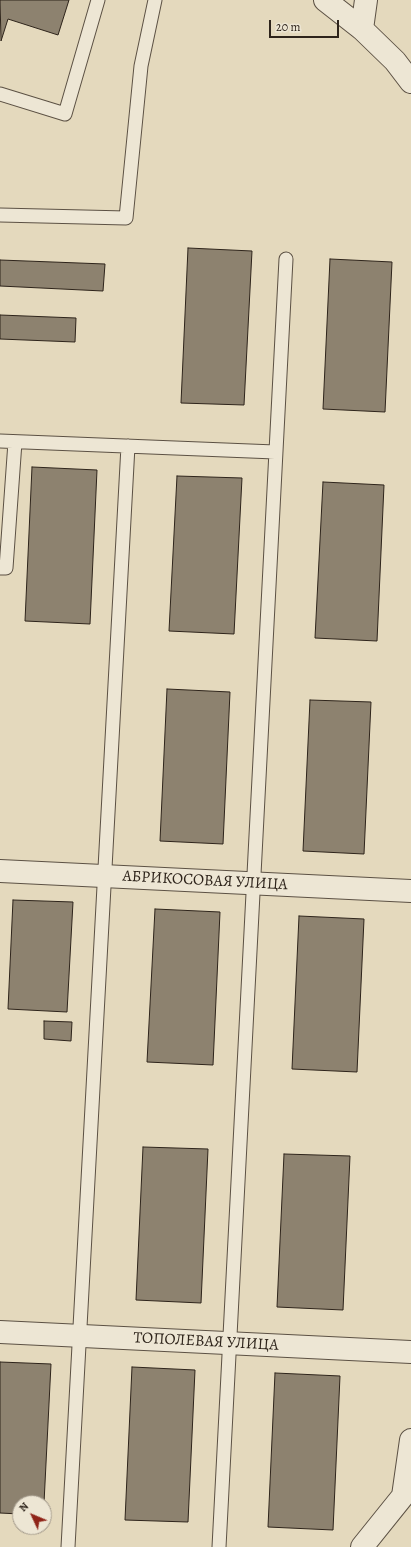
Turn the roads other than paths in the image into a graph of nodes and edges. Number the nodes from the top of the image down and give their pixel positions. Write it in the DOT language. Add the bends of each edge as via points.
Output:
graph roads {
  1 [pos="98,0"];
  2 [pos="155,0"];
  3 [pos="325,0"];
  4 [pos="366,0"];
  5 [pos="362,29"];
  6 [pos="411,82"];
  7 [pos="0,94"];
  8 [pos="0,215"];
  9 [pos="286,259"];
  10 [pos="0,441"];
  11 [pos="15,442"];
  12 [pos="128,446"];
  13 [pos="275,452"];
  14 [pos="0,568"];
  15 [pos="0,871"];
  16 [pos="104,876"];
  17 [pos="254,883"];
  18 [pos="411,891"];
  19 [pos="0,1332"];
  20 [pos="80,1336"];
  21 [pos="229,1343"];
  22 [pos="411,1352"];
  23 [pos="411,1440"];
  24 [pos="68,1547"];
  25 [pos="219,1547"];
  26 [pos="362,1547"];
  1 -- 7 [label="lane" via="64,114"];
  2 -- 8 [label="lane" via="141,66 126,218"];
  3 -- 5 [label="street"];
  4 -- 5 [label="street"];
  5 -- 6 [label="street" via="395,61"];
  9 -- 13 [label="lane"];
  10 -- 11 [label="lane"];
  11 -- 12 [label="lane"];
  11 -- 14 [label="lane" via="6,568"];
  12 -- 13 [label="lane"];
  12 -- 16 [label="lane"];
  13 -- 17 [label="lane"];
  15 -- 16 [label="street, АБРИКОСОВАЯ УЛИЦА"];
  16 -- 17 [label="street, АБРИКОСОВАЯ УЛИЦА"];
  16 -- 20 [label="lane"];
  17 -- 18 [label="street, АБРИКОСОВАЯ УЛИЦА"];
  17 -- 21 [label="lane"];
  19 -- 20 [label="street, ТОПОЛЕВАЯ УЛИЦА"];
  20 -- 21 [label="street, ТОПОЛЕВАЯ УЛИЦА"];
  20 -- 24 [label="lane"];
  21 -- 22 [label="street, ТОПОЛЕВАЯ УЛИЦА"];
  21 -- 25 [label="lane"];
  23 -- 26 [label="street" via="403,1496"];
}
